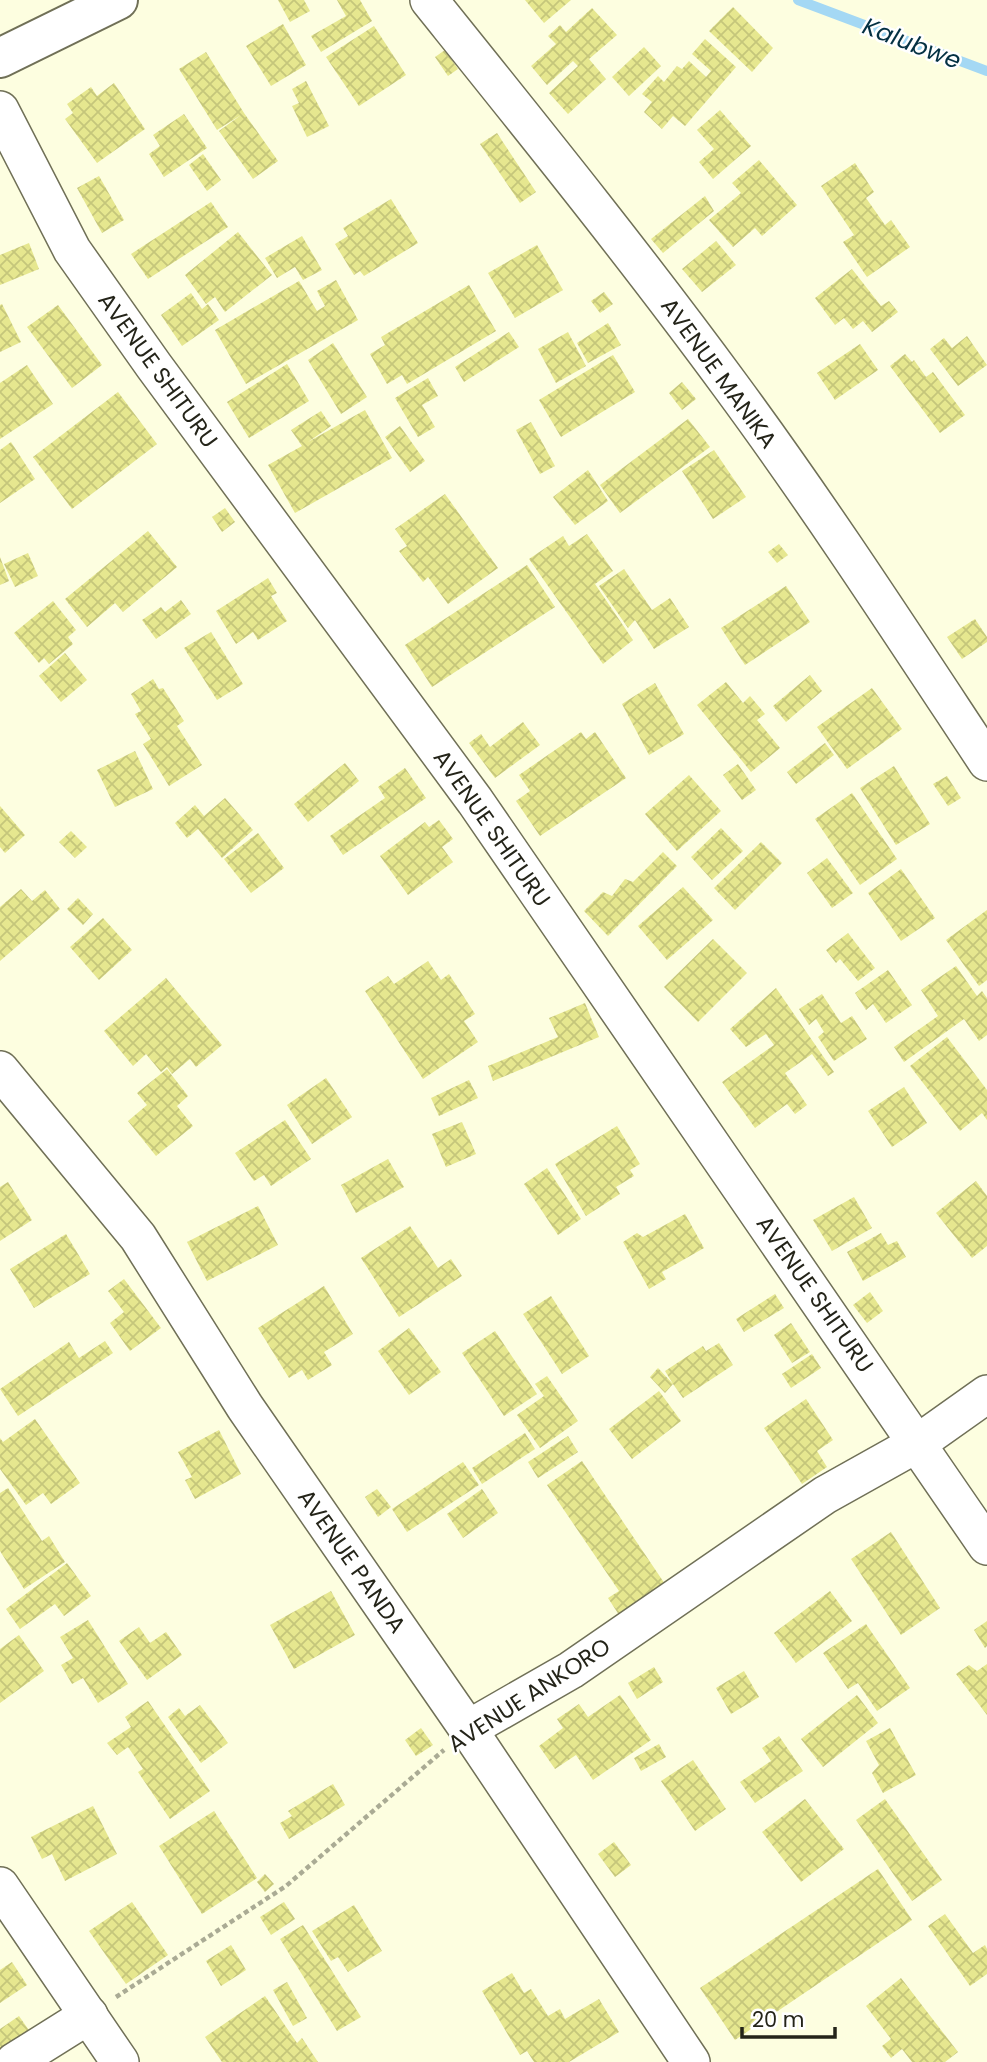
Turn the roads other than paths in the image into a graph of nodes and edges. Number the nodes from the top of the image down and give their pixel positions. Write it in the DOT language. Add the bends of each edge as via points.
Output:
graph roads {
  1 [pos="118,0"];
  2 [pos="429,0"];
  3 [pos="0,58"];
  4 [pos="0,110"];
  5 [pos="987,762"];
  6 [pos="0,1070"];
  7 [pos="987,1394"];
  8 [pos="918,1443"];
  9 [pos="987,1546"];
  10 [pos="468,1729"];
  11 [pos="0,1886"];
  12 [pos="89,2015"];
  13 [pos="14,2062"];
  14 [pos="120,2062"];
  15 [pos="691,2062"];
  1 -- 3 [label="street"];
  2 -- 5 [label="street, AVENUE MANIKA" via="588,198 730,386"];
  4 -- 8 [label="street, AVENUE SHITURU" via="72,250 475,801"];
  6 -- 10 [label="street, AVENUE PANDA" via="138,1237 245,1407"];
  7 -- 8 [label="street, AVENUE ANKORO"];
  8 -- 9 [label="street, AVENUE SHITURU"];
  8 -- 10 [label="street, AVENUE ANKORO" via="825,1495 571,1670"];
  10 -- 15 [label="street, AVENUE PANDA"];
  11 -- 12 [label="street"];
  12 -- 13 [label="street"];
  12 -- 14 [label="street"];
}
